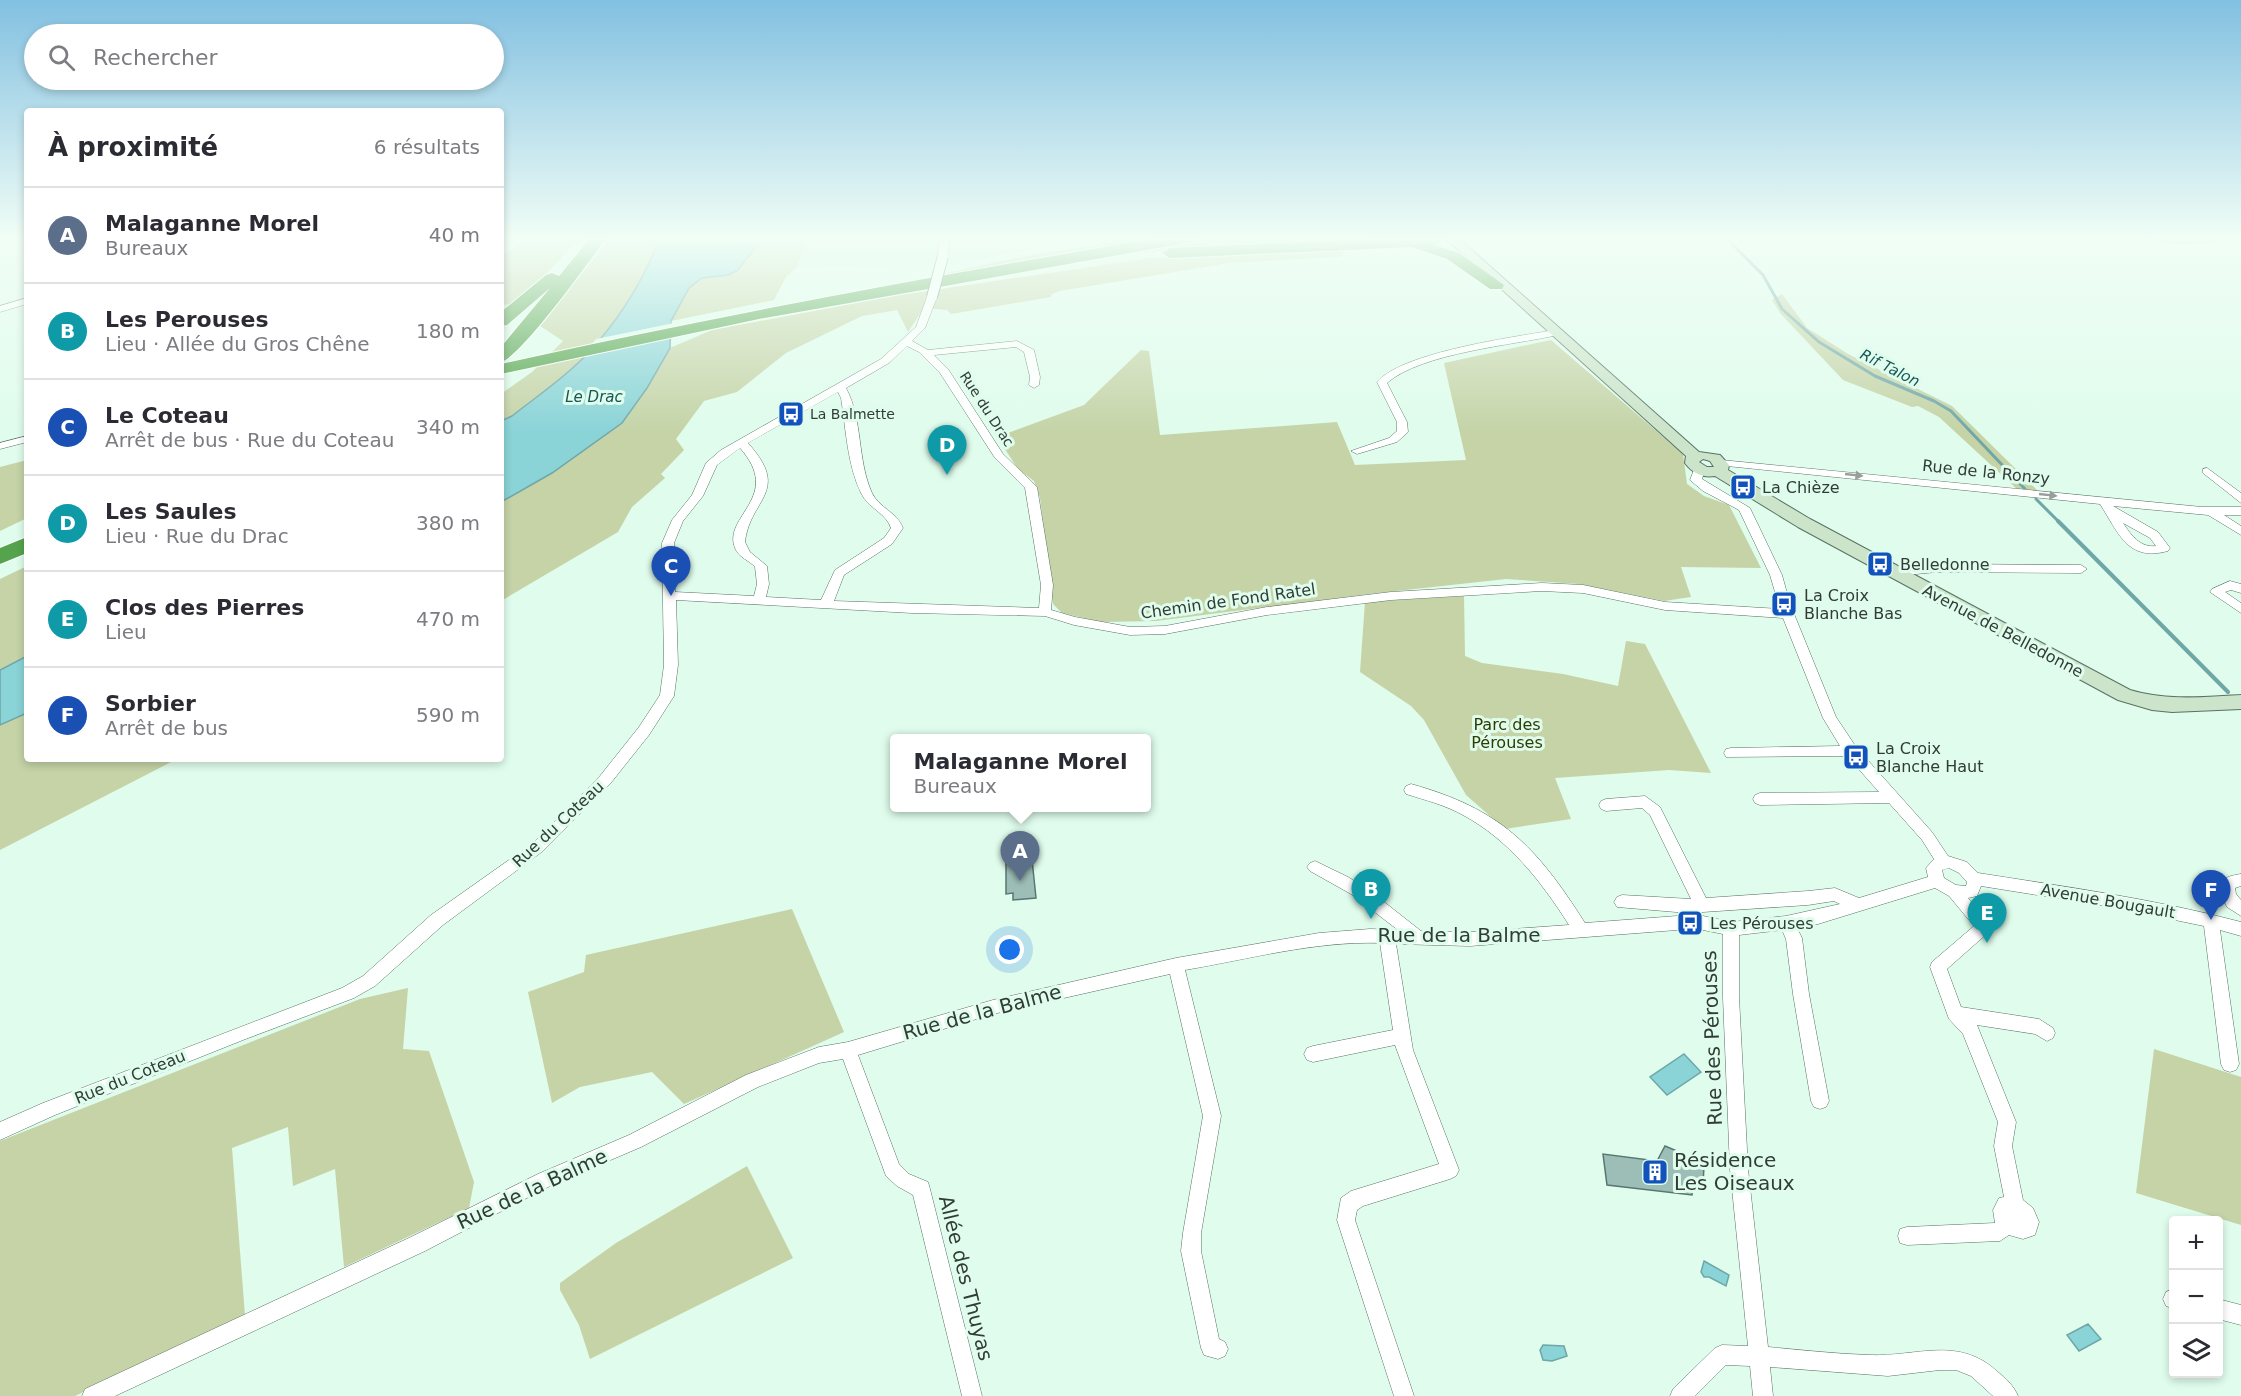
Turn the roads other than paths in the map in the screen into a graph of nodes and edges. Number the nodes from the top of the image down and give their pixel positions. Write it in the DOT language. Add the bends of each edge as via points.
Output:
graph roads {
  1 [pos="23,302"];
  2 [pos="525,302"];
  3 [pos="547,302"];
  4 [pos="806,302"];
  5 [pos="820,302"];
  6 [pos="930,302"];
  7 [pos="1517,302"];
  8 [pos="1521,302"];
  9 [pos="0,309"];
  10 [pos="748,315"];
  11 [pos="504,319"];
  12 [pos="1555,333"];
  13 [pos="907,342"];
  14 [pos="558,353"];
  15 [pos="926,353"];
  16 [pos="504,354"];
  17 [pos="504,362"];
  18 [pos="504,368"];
  19 [pos="1034,385"];
  20 [pos="840,387"];
  21 [pos="24,440"];
  22 [pos="742,443"];
  23 [pos="1,446"];
  24 [pos="1358,451"];
  25 [pos="1697,463"];
  26 [pos="1720,467"];
  27 [pos="2207,471"];
  28 [pos="2241,499"];
  29 [pos="2208,509"];
  30 [pos="2241,511"];
  31 [pos="2241,531"];
  32 [pos="24,535"];
  33 [pos="24,545"];
  34 [pos="0,547"];
  35 [pos="0,557"];
  36 [pos="24,558"];
  37 [pos="0,568"];
  38 [pos="2081,570"];
  39 [pos="1895,572"];
  40 [pos="2241,590"];
  41 [pos="671,596"];
  42 [pos="759,600"];
  43 [pos="826,604"];
  44 [pos="2241,609"];
  45 [pos="1045,612"];
  46 [pos="1788,614"];
  47 [pos="2241,702"];
  48 [pos="1851,751"];
  49 [pos="1731,753"];
  50 [pos="1411,790"];
  51 [pos="1894,797"];
  52 [pos="1760,799"];
  53 [pos="1606,804"];
  54 [pos="1944,862"];
  55 [pos="1315,867"];
  56 [pos="1974,879"];
  57 [pos="1937,880"];
  58 [pos="2241,880"];
  59 [pos="1954,892"];
  60 [pos="1622,902"];
  61 [pos="1701,904"];
  62 [pos="1859,905"];
  63 [pos="2241,909"];
  64 [pos="2211,920"];
  65 [pos="1786,923"];
  66 [pos="1731,929"];
  67 [pos="2241,929"];
  68 [pos="1582,932"];
  69 [pos="1418,937"];
  70 [pos="1387,938"];
  71 [pos="1176,964"];
  72 [pos="1955,1014"];
  73 [pos="2047,1033"];
  74 [pos="1400,1036"];
  75 [pos="848,1050"];
  76 [pos="1313,1054"];
  77 [pos="2230,1065"];
  78 [pos="1820,1101"];
  79 [pos="0,1131"];
  80 [pos="1907,1236"];
  81 [pos="2223,1310"];
  82 [pos="2241,1315"];
  83 [pos="1218,1349"];
  84 [pos="1758,1355"];
  85 [pos="92,1396"];
  86 [pos="972,1396"];
  87 [pos="1404,1396"];
  88 [pos="1680,1396"];
  89 [pos="1763,1396"];
  90 [pos="2008,1396"];
  1 -- 9 [label="street"];
  2 -- 11 [label="highway"];
  3 -- 16 [label="highway"];
  4 -- 10 [label="highway"];
  5 -- 10 [label="highway"];
  6 -- 13 [label="street, bridge" via="920,328"];
  7 -- 12 [label="main road"];
  8 -- 12 [label="main road"];
  10 -- 14 [label="highway"];
  12 -- 24 [label="street" via="1429,359 1390,374 1382,382 1400,416 1403,432 1393,440"];
  12 -- 25 [label="main road"];
  13 -- 15 [label="street, Rue du Drac"];
  13 -- 20 [label="street, Rue du Coteau" via="885,361"];
  14 -- 17 [label="highway"];
  14 -- 18 [label="highway"];
  15 -- 19 [label="street" via="1017,344 1029,350"];
  15 -- 45 [label="street, Rue du Drac" via="944,371 999,456 1031,487 1047,585"];
  20 -- 22 [label="street, Rue du Coteau"];
  20 -- 43 [label="street" via="846,398 868,497 892,518 897,528 888,541 839,573"];
  21 -- 23 [label="street"];
  22 -- 41 [label="street, Rue du Coteau" via="712,463 697,496 671,534"];
  22 -- 42 [label="street" via="763,476 762,490 740,538 744,551 765,573"];
  25 -- 26 [label="main road, Avenue de Belledonne" via="1710,456"];
  25 -- 46 [label="street" via="1696,480 1744,508 1776,575"];
  26 -- 29 [label="street, Rue de la Ronzy, one-way" via="1755,465 2107,506"];
  26 -- 39 [label="main road, Avenue de Belledonne" via="1804,523"];
  27 -- 28 [label="street"];
  29 -- 30 [label="street"];
  29 -- 31 [label="street, Rue de la Ronzy"];
  32 -- 34 [label="highway"];
  33 -- 35 [label="highway"];
  36 -- 37 [label="highway"];
  38 -- 39 [label="street" via="1937,568"];
  39 -- 47 [label="main road, Avenue de Belledonne" via="2124,695 2172,705"];
  40 -- 44 [label="street" via="2230,585 2216,592"];
  41 -- 42 [label="street, Chemin de Fond Ratel"];
  41 -- 79 [label="street, Rue du Coteau" via="668,696 605,780 538,847 437,920 369,981 348,993"];
  42 -- 43 [label="street, Chemin de Fond Ratel"];
  43 -- 45 [label="street, Chemin de Fond Ratel"];
  45 -- 46 [label="street, Chemin de Fond Ratel" via="1130,631 1165,630 1267,611 1391,596 1564,587 1665,606"];
  46 -- 48 [label="street" via="1830,718"];
  48 -- 49 [label="street"];
  48 -- 51 [label="street"];
  50 -- 68 [label="street" via="1440,796 1470,809 1505,834 1558,895"];
  51 -- 52 [label="street"];
  51 -- 54 [label="street"];
  53 -- 61 [label="street" via="1645,802 1655,811"];
  54 -- 56 [label="street" via="1959,865"];
  54 -- 57 [label="street" via="1934,868"];
  55 -- 69 [label="street" via="1354,888"];
  56 -- 59 [label="street" via="1972,891"];
  56 -- 64 [label="street, Avenue Bougault"];
  57 -- 59 [label="street"];
  57 -- 62 [label="street, Rue de la Balme"];
  58 -- 63 [label="street" via="2231,882 2227,892"];
  59 -- 72 [label="street" via="1984,927 1938,967"];
  60 -- 61 [label="street"];
  61 -- 62 [label="street" via="1835,894"];
  62 -- 65 [label="street, Rue de la Balme"];
  64 -- 67 [label="street, Avenue Bougault"];
  64 -- 77 [label="street"];
  65 -- 66 [label="street, Rue de la Balme"];
  65 -- 78 [label="street" via="1794,938"];
  66 -- 68 [label="street, Rue de la Balme" via="1677,923"];
  66 -- 84 [label="street, Rue des Pérouses" via="1740,1177"];
  68 -- 69 [label="street, Rue de la Balme" via="1470,939"];
  69 -- 70 [label="street, Rue de la Balme"];
  70 -- 71 [label="street, Rue de la Balme" via="1319,940"];
  70 -- 74 [label="street"];
  71 -- 75 [label="street, Rue de la Balme" via="993,1007"];
  71 -- 83 [label="street" via="1212,1116 1191,1251 1211,1347"];
  72 -- 73 [label="street" via="2039,1027"];
  72 -- 80 [label="street" via="1970,1029 2007,1122 2003,1146 2015,1205 2026,1213 2030,1225 2021,1230 2007,1223 2000,1232"];
  74 -- 76 [label="street"];
  74 -- 87 [label="street" via="1450,1170 1358,1198 1348,1205 1346,1220"];
  75 -- 85 [label="street, Rue de la Balme" via="819,1055 752,1081 636,1141 544,1180 418,1244"];
  75 -- 86 [label="street, Allée des Thuyas" via="892,1170 921,1189"];
  81 -- 82 [label="street"];
  84 -- 88 [label="street" via="1722,1355"];
  84 -- 89 [label="street, Rue des Pérouses"];
  84 -- 90 [label="street" via="1888,1366 1956,1360 1979,1368"];
}
